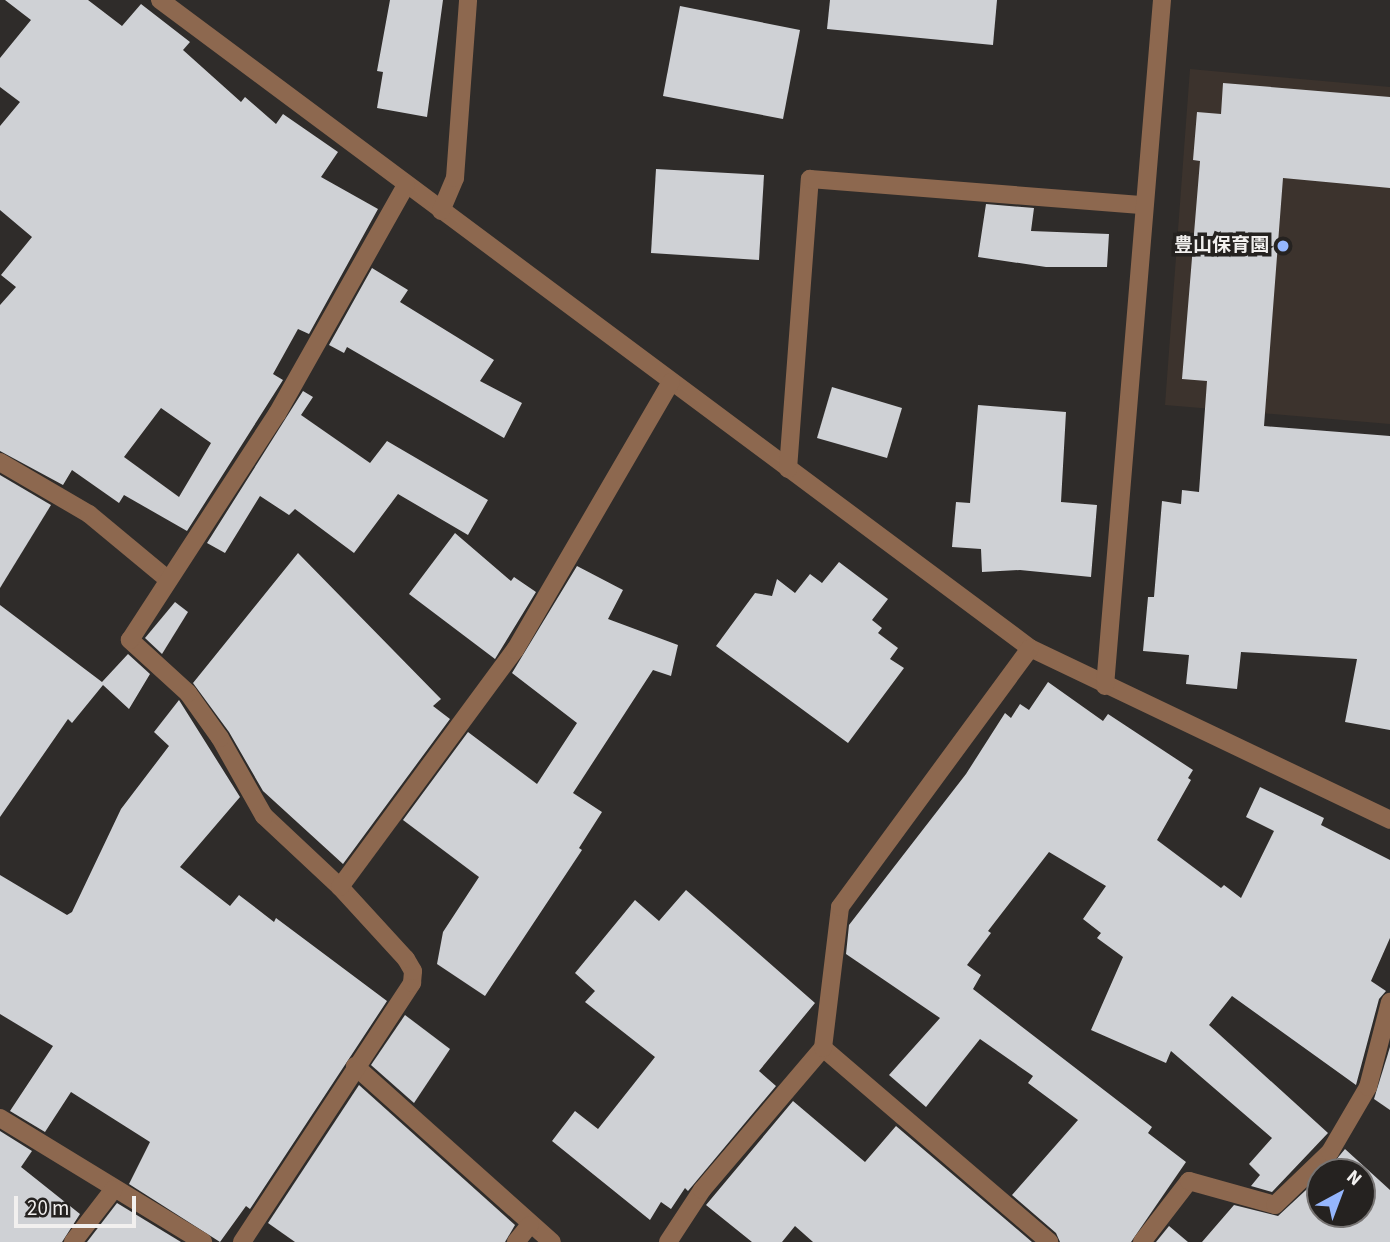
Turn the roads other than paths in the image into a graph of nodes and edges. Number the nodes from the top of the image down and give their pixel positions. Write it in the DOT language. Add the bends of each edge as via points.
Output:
graph roads {
  1 [pos="160,0"];
  2 [pos="468,0"];
  3 [pos="1162,0"];
  4 [pos="406,185"];
  5 [pos="1144,205"];
  6 [pos="441,211"];
  7 [pos="671,383"];
  8 [pos="0,462"];
  9 [pos="788,469"];
  10 [pos="166,578"];
  11 [pos="1031,648"];
  12 [pos="1105,686"];
  13 [pos="1390,820"];
  14 [pos="340,887"];
  15 [pos="1390,1002"];
  16 [pos="823,1048"];
  17 [pos="355,1066"];
  18 [pos="0,1118"];
  19 [pos="113,1190"];
  20 [pos="530,1225"];
  21 [pos="73,1242"];
  22 [pos="203,1242"];
  23 [pos="242,1242"];
  24 [pos="516,1242"];
  25 [pos="552,1242"];
  26 [pos="668,1242"];
  27 [pos="1049,1242"];
  28 [pos="1142,1242"];
  1 -- 4 [label="street"];
  2 -- 6 [label="street" via="455,178"];
  3 -- 5 [label="street"];
  4 -- 6 [label="street"];
  4 -- 10 [label="street" via="277,414"];
  5 -- 9 [label="street" via="810,179"];
  5 -- 12 [label="street"];
  6 -- 7 [label="street"];
  7 -- 9 [label="street"];
  7 -- 14 [label="street" via="535,619"];
  8 -- 10 [label="street" via="89,514"];
  9 -- 11 [label="street"];
  10 -- 14 [label="street" via="130,640 188,693 220,737 264,816"];
  11 -- 12 [label="street"];
  11 -- 16 [label="street" via="840,907"];
  12 -- 13 [label="street"];
  14 -- 17 [label="street" via="413,971 412,983"];
  15 -- 28 [label="street" via="1368,1087 1330,1152 1275,1205 1189,1181"];
  16 -- 26 [label="street" via="702,1191"];
  16 -- 27 [label="street"];
  17 -- 20 [label="street" via="438,1136"];
  17 -- 23 [label="street"];
  18 -- 19 [label="street"];
  19 -- 21 [label="street"];
  19 -- 22 [label="street"];
  20 -- 24 [label="street"];
  20 -- 25 [label="street"];
}
